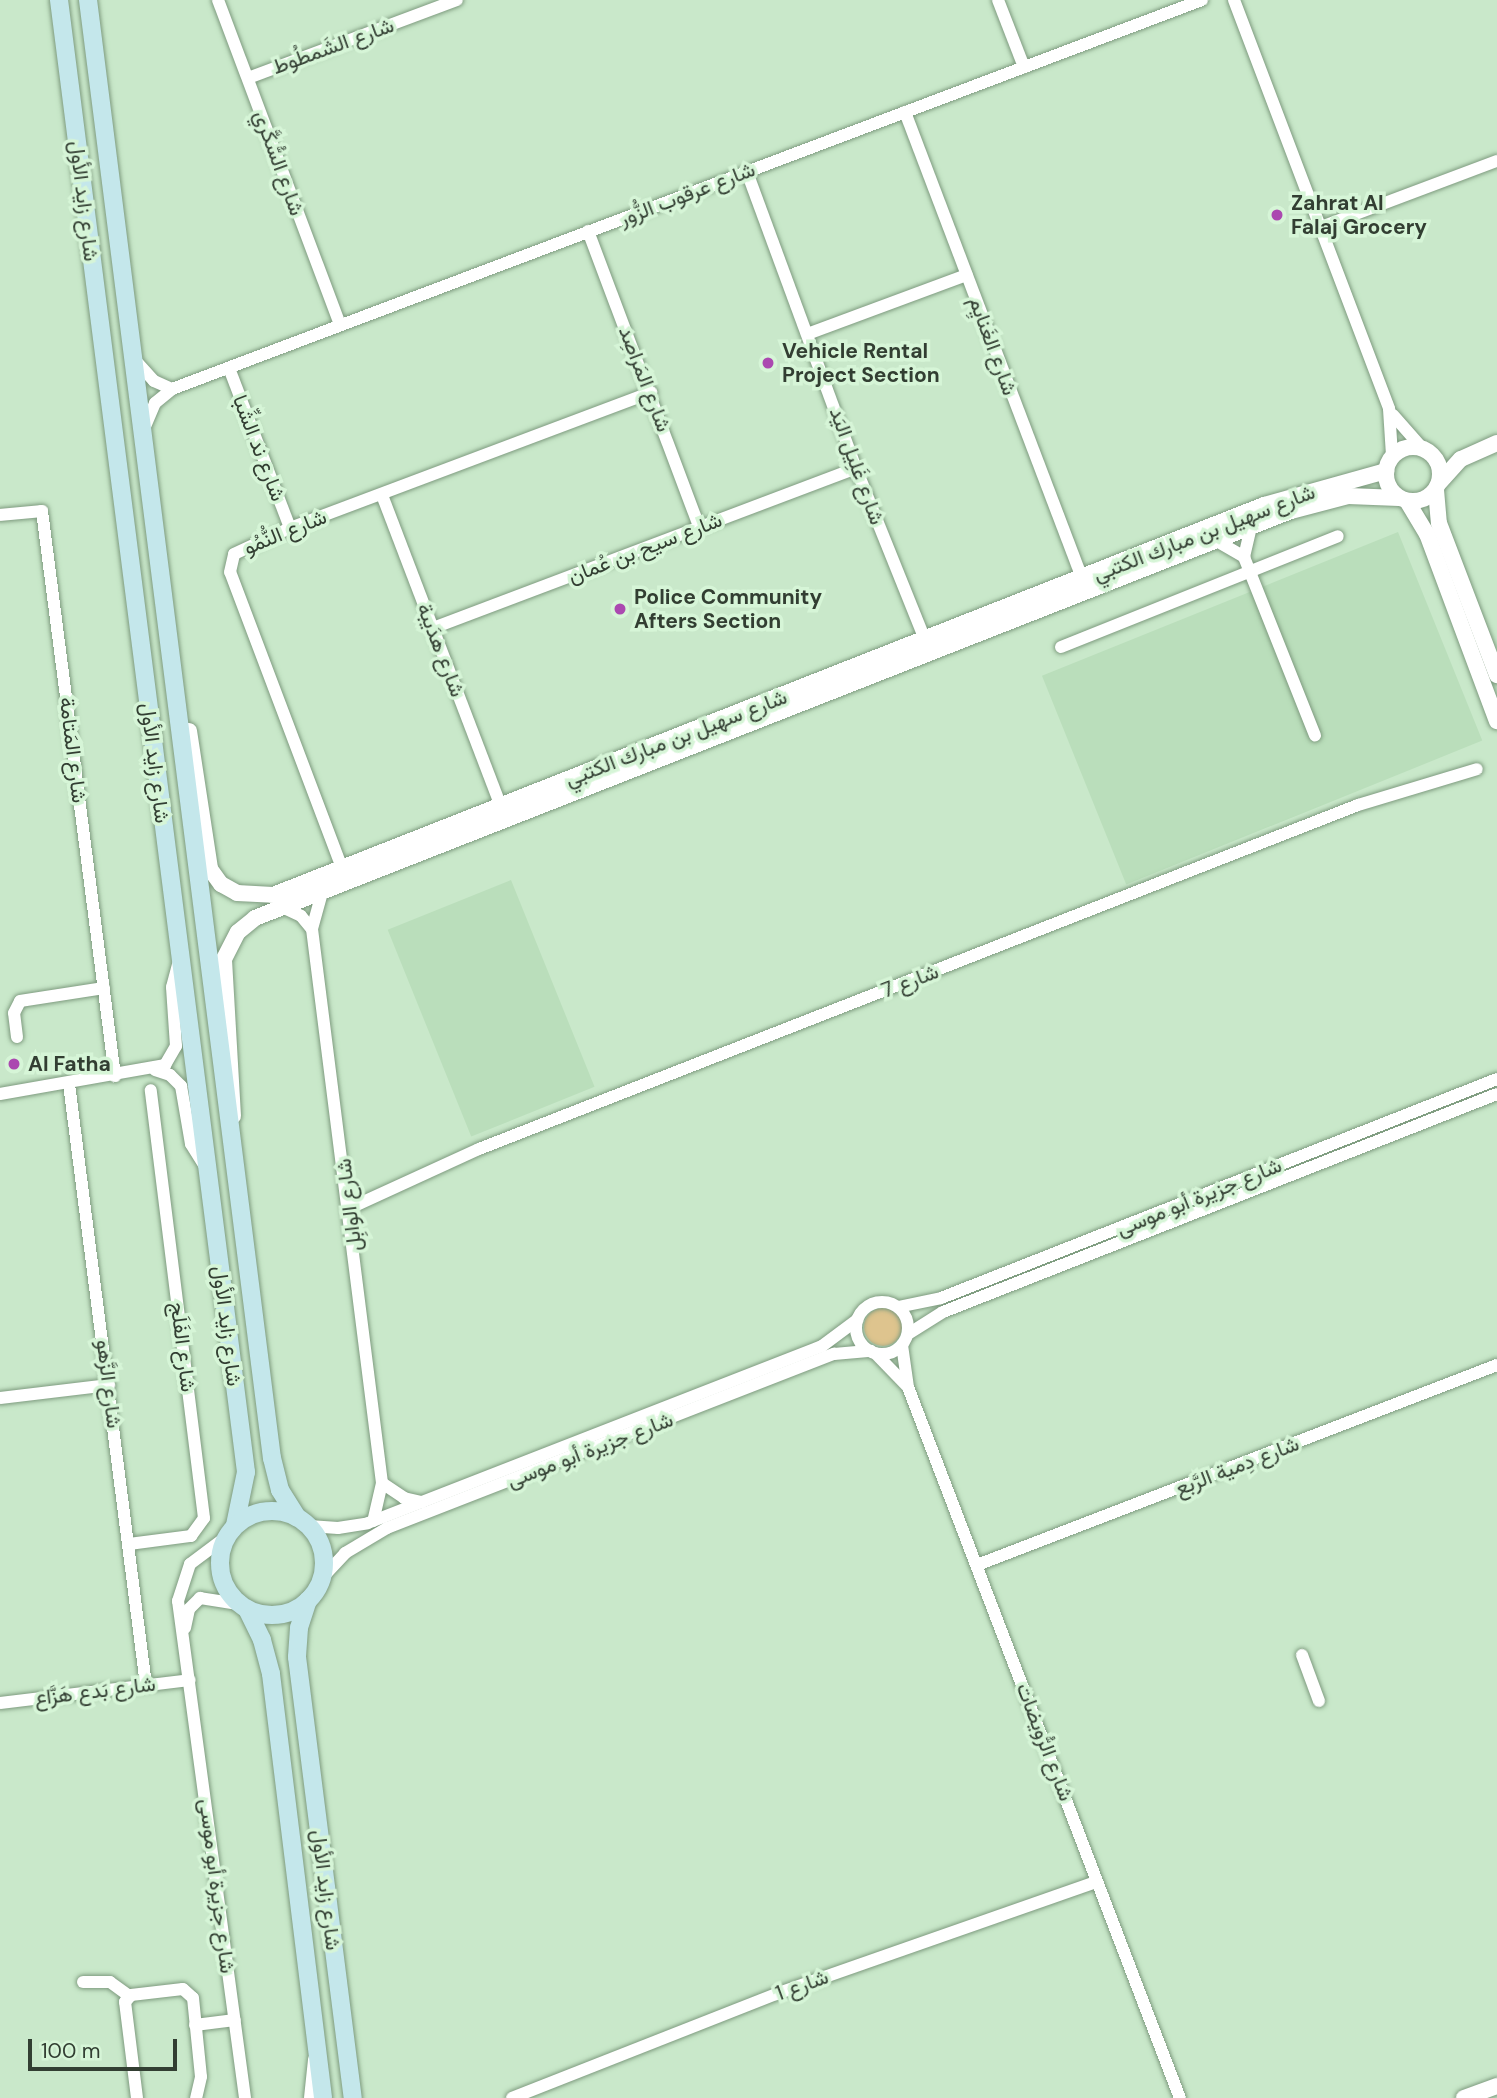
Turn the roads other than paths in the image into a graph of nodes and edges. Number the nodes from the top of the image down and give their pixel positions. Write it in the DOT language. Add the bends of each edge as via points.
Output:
graph roads {
  1 [pos="59,0"];
  2 [pos="88,0"];
  3 [pos="218,0"];
  4 [pos="457,0"];
  5 [pos="998,0"];
  6 [pos="1202,0"];
  7 [pos="1234,0"];
  8 [pos="1024,67"];
  9 [pos="248,78"];
  10 [pos="905,112"];
  11 [pos="1497,161"];
  12 [pos="747,172"];
  13 [pos="1321,227"];
  14 [pos="588,232"];
  15 [pos="967,275"];
  16 [pos="340,325"];
  17 [pos="810,333"];
  18 [pos="135,359"];
  19 [pos="229,368"];
  20 [pos="172,389"];
  21 [pos="651,392"];
  22 [pos="1389,409"];
  23 [pos="143,433"];
  24 [pos="1497,443"];
  25 [pos="1427,451"];
  26 [pos="1470,453"];
  27 [pos="1389,463"];
  28 [pos="856,468"];
  29 [pos="1438,486"];
  30 [pos="382,495"];
  31 [pos="1403,500"];
  32 [pos="0,515"];
  33 [pos="699,527"];
  34 [pos="1251,527"];
  35 [pos="290,528"];
  36 [pos="1338,536"];
  37 [pos="1215,540"];
  38 [pos="1244,557"];
  39 [pos="1250,572"];
  40 [pos="1082,579"];
  41 [pos="166,621"];
  42 [pos="433,628"];
  43 [pos="925,640"];
  44 [pos="1061,647"];
  45 [pos="1497,675"];
  46 [pos="1497,721"];
  47 [pos="1315,736"];
  48 [pos="1477,769"];
  49 [pos="500,806"];
  50 [pos="342,868"];
  51 [pos="324,888"];
  52 [pos="280,906"];
  53 [pos="312,929"];
  54 [pos="180,959"];
  55 [pos="104,988"];
  56 [pos="17,1037"];
  57 [pos="155,1070"];
  58 [pos="115,1076"];
  59 [pos="1497,1079"];
  60 [pos="69,1084"];
  61 [pos="151,1090"];
  62 [pos="0,1094"];
  63 [pos="1497,1094"];
  64 [pos="231,1132"];
  65 [pos="206,1170"];
  66 [pos="349,1208"];
  67 [pos="898,1307"];
  68 [pos="857,1320"];
  69 [pos="905,1339"];
  70 [pos="873,1352"];
  71 [pos="1497,1364"];
  72 [pos="109,1384"];
  73 [pos="908,1387"];
  74 [pos="0,1398"];
  75 [pos="382,1483"];
  76 [pos="422,1502"];
  77 [pos="373,1521"];
  78 [pos="303,1522"];
  79 [pos="231,1531"];
  80 [pos="129,1544"];
  81 [pos="976,1564"];
  82 [pos="323,1577"];
  83 [pos="308,1601"];
  84 [pos="243,1606"];
  85 [pos="185,1632"];
  86 [pos="1302,1655"];
  87 [pos="190,1679"];
  88 [pos="146,1685"];
  89 [pos="1319,1701"];
  90 [pos="0,1703"];
  91 [pos="1096,1882"];
  92 [pos="83,1982"];
  93 [pos="129,1996"];
  94 [pos="234,2020"];
  95 [pos="195,2025"];
  96 [pos="317,2049"];
  97 [pos="1497,2086"];
  98 [pos="137,2098"];
  99 [pos="196,2098"];
  100 [pos="245,2098"];
  101 [pos="310,2098"];
  102 [pos="323,2098"];
  103 [pos="352,2098"];
  104 [pos="512,2098"];
  105 [pos="1180,2098"];
  106 [pos="1464,2098"];
  1 -- 54 [label="main road, شارع زايد الأول"];
  2 -- 18 [label="main road, شارع زايد الأول"];
  3 -- 9 [label="street, شارع السُّكَّري"];
  4 -- 9 [label="street, شارع الشَمطُوط"];
  5 -- 8 [label="street"];
  6 -- 8 [label="street, شارع عرقوب الزُّور"];
  7 -- 13 [label="street"];
  8 -- 10 [label="street, شارع عرقوب الزُّور"];
  9 -- 16 [label="street, شارع السُّكَّري"];
  10 -- 12 [label="street, شارع عرقوب الزُّور"];
  10 -- 15 [label="street, شارع الغَنايِم"];
  11 -- 13 [label="street"];
  12 -- 14 [label="street, شارع عرقوب الزُّور"];
  12 -- 17 [label="street, شارع غَلِيل اليَد"];
  13 -- 22 [label="street"];
  14 -- 16 [label="street, شارع عرقوب الزُّور"];
  14 -- 21 [label="street, شارع المَراصِد"];
  15 -- 17 [label="street"];
  15 -- 40 [label="street, شارع الغَنايِم"];
  16 -- 19 [label="street, شارع عرقوب الزُّور"];
  17 -- 28 [label="street, شارع غَلِيل اليَد"];
  18 -- 20 [label="street" via="154,381"];
  18 -- 23 [label="main road, شارع زايد الأول"];
  19 -- 20 [label="street, شارع عرقوب الزُّور"];
  19 -- 35 [label="street, شارع ند الشِّبا"];
  20 -- 23 [label="street, شارع عرقوب الزُّور" via="155,403"];
  21 -- 30 [label="street, شارع النُّمُو"];
  21 -- 33 [label="street, شارع المَراصِد"];
  22 -- 25 [label="street"];
  22 -- 27 [label="street"];
  23 -- 41 [label="main road, شارع زايد الأول"];
  24 -- 26 [label="street"];
  25 -- 26 [label="street"];
  25 -- 27 [label="street" via="1407,448"];
  25 -- 29 [label="street" via="1439,466"];
  26 -- 29 [label="street"];
  27 -- 31 [label="street" via="1388,486"];
  27 -- 40 [label="street, شارع سهيل بن مبارك الكتبي" via="1264,505"];
  28 -- 33 [label="street, شارع سيح بن عُمان"];
  28 -- 43 [label="street, شارع غَلِيل اليَد"];
  29 -- 31 [label="street" via="1423,500"];
  29 -- 45 [label="street" via="1440,523"];
  30 -- 35 [label="street, شارع النُّمُو"];
  30 -- 42 [label="street, شارع هدَيبة"];
  31 -- 34 [label="street, شارع سهيل بن مبارك الكتبي" via="1348,496"];
  31 -- 46 [label="street" via="1427,534"];
  32 -- 55 [label="street, شارع المَتامة" via="42,512"];
  33 -- 42 [label="street, شارع سيح بن عُمان"];
  34 -- 37 [label="street, شارع سهيل بن مبارك الكتبي"];
  34 -- 38 [label="street"];
  35 -- 50 [label="street, شارع النُّمُو" via="239,549 231,559 230,572"];
  36 -- 39 [label="street"];
  37 -- 38 [label="street"];
  37 -- 51 [label="street, شارع سهيل بن مبارك الكتبي"];
  38 -- 39 [label="street"];
  39 -- 44 [label="street"];
  39 -- 47 [label="street"];
  40 -- 43 [label="street, شارع سهيل بن مبارك الكتبي"];
  41 -- 50 [label="street, شارع سهيل بن مبارك الكتبي" via="175,648 207,855 215,878 237,893 261,896 284,892"];
  41 -- 64 [label="main road, شارع زايد الأول"];
  42 -- 49 [label="street, شارع هدَيبة"];
  43 -- 49 [label="street, شارع سهيل بن مبارك الكتبي"];
  48 -- 66 [label="street, شارع 7" via="1319,821 479,1149"];
  49 -- 50 [label="street, شارع سهيل بن مبارك الكتبي"];
  51 -- 52 [label="street, شارع سهيل بن مبارك الكتبي"];
  51 -- 53 [label="street, شارع الوابِل"];
  52 -- 53 [label="street" via="295,912"];
  52 -- 64 [label="street, شارع سهيل بن مبارك الكتبي" via="246,924 224,959 235,1090"];
  53 -- 66 [label="street, شارع الوابِل"];
  54 -- 57 [label="street" via="172,987 176,1046 169,1061"];
  54 -- 65 [label="main road, شارع زايد الأول"];
  55 -- 56 [label="street" via="20,1001 14,1013"];
  55 -- 58 [label="street, شارع المَتامة"];
  57 -- 58 [label="street"];
  57 -- 65 [label="street" via="170,1075 181,1087 189,1137"];
  58 -- 60 [label="street"];
  59 -- 67 [label="street, شارع جزيرة أبو موسى" via="931,1302"];
  60 -- 62 [label="street"];
  60 -- 72 [label="street, شارع الزَّهو"];
  61 -- 80 [label="street, شارع الفَلَج" via="204,1518 191,1536"];
  63 -- 69 [label="street, شارع جزيرة أبو موسى" via="943,1312"];
  64 -- 78 [label="main road, شارع زايد الأول" via="272,1458 280,1490"];
  65 -- 79 [label="main road, شارع زايد الأول" via="246,1472 244,1499"];
  66 -- 75 [label="street, شارع الوابِل"];
  67 -- 68 [label="street" via="874,1303"];
  67 -- 69 [label="street" via="908,1324"];
  68 -- 70 [label="street" via="860,1341"];
  68 -- 76 [label="street, شارع جزيرة أبو موسى" via="822,1346"];
  69 -- 70 [label="street" via="890,1353"];
  69 -- 73 [label="street, شارع الرُّويضات"];
  70 -- 73 [label="street, شارع الرُّويضات"];
  70 -- 82 [label="street, شارع جزيرة أبو موسى" via="834,1354 387,1528 351,1548"];
  71 -- 81 [label="street, شارع دِمية الرَّبع"];
  72 -- 74 [label="street"];
  72 -- 80 [label="street, شارع الزَّهو"];
  73 -- 81 [label="street, شارع الرُّويضات"];
  75 -- 76 [label="street" via="404,1498"];
  75 -- 77 [label="street, شارع الوابِل"];
  76 -- 77 [label="street, شارع جزيرة أبو موسى"];
  77 -- 78 [label="street, شارع جزيرة أبو موسى" via="338,1528"];
  78 -- 79 [label="main road" via="279,1511 260,1512"];
  78 -- 82 [label="main road" via="323,1550"];
  79 -- 84 [label="main road" via="219,1560 221,1577"];
  79 -- 85 [label="street, شارع جزيرة أبو موسى" via="199,1554 183,1576 178,1601"];
  80 -- 88 [label="street, شارع الزَّهو"];
  81 -- 91 [label="street, شارع الرُّويضات"];
  82 -- 83 [label="main road"];
  83 -- 84 [label="main road" via="284,1614"];
  83 -- 103 [label="main road, شارع زايد الأول" via="299,1628 297,1657"];
  84 -- 85 [label="street, شارع جزيرة أبو موسى" via="200,1598 189,1609"];
  84 -- 96 [label="main road, شارع زايد الأول" via="262,1640 271,1674"];
  85 -- 87 [label="street, شارع جزيرة أبو موسى"];
  86 -- 89 [label="street"];
  87 -- 88 [label="street, شارع بَدع هَزَّاع"];
  87 -- 94 [label="street, شارع جزيرة أبو موسى"];
  88 -- 90 [label="street, شارع بَدع هَزَّاع"];
  91 -- 104 [label="street, شارع 1" via="776,1994"];
  91 -- 105 [label="street, شارع الرُّويضات"];
  92 -- 93 [label="street" via="110,1982"];
  93 -- 95 [label="street" via="185,1989 192,1998"];
  93 -- 98 [label="street" via="124,2005"];
  94 -- 95 [label="street"];
  94 -- 100 [label="street, شارع جزيرة أبو موسى"];
  95 -- 99 [label="street" via="201,2077"];
  96 -- 101 [label="street"];
  96 -- 102 [label="main road, شارع زايد الأول"];
  97 -- 106 [label="street"];
}
